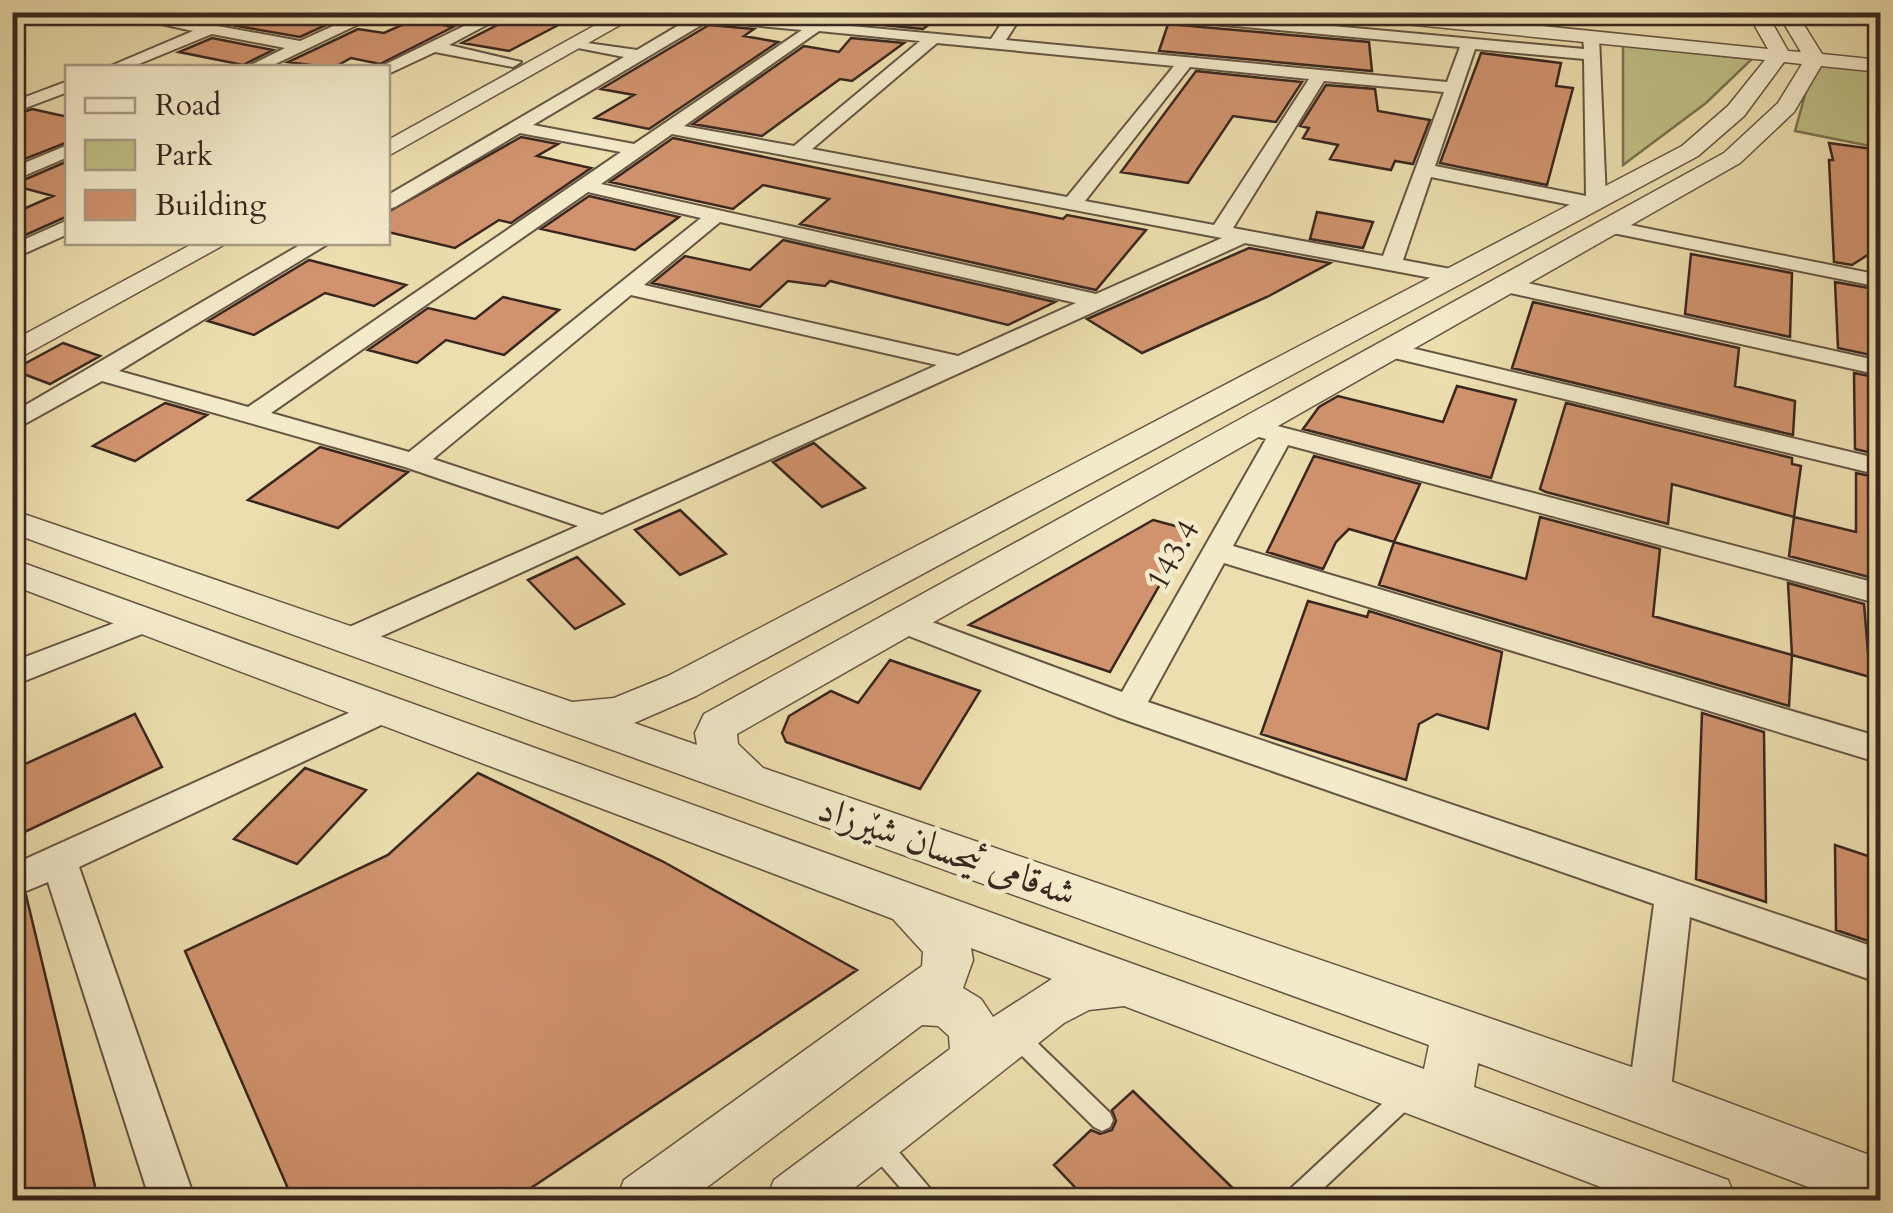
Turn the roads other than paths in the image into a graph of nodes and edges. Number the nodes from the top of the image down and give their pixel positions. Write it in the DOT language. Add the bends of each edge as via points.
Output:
graph roads {
  1 [pos="43,12"];
  2 [pos="114,12"];
  3 [pos="377,12"];
  4 [pos="408,12"];
  5 [pos="504,12"];
  6 [pos="604,12"];
  7 [pos="634,12"];
  8 [pos="1017,12"];
  9 [pos="1345,12"];
  10 [pos="1436,12"];
  11 [pos="710,14"];
  12 [pos="12,23"];
  13 [pos="479,24"];
  14 [pos="818,26"];
  15 [pos="1119,29"];
  16 [pos="210,30"];
  17 [pos="934,37"];
  18 [pos="579,44"];
  19 [pos="996,44"];
  20 [pos="1469,44"];
  21 [pos="1788,45"];
  22 [pos="302,46"];
  23 [pos="1591,46"];
  24 [pos="432,48"];
  25 [pos="640,55"];
  26 [pos="1880,56"];
  27 [pos="513,62"];
  28 [pos="1186,62"];
  29 [pos="122,65"];
  30 [pos="261,65"];
  31 [pos="1880,66"];
  32 [pos="390,69"];
  33 [pos="1319,76"];
  34 [pos="65,87"];
  35 [pos="1453,88"];
  36 [pos="12,94"];
  37 [pos="34,99"];
  38 [pos="12,108"];
  39 [pos="416,116"];
  40 [pos="440,121"];
  41 [pos="517,127"];
  42 [pos="669,128"];
  43 [pos="390,130"];
  44 [pos="390,149"];
  45 [pos="637,150"];
  46 [pos="65,151"];
  47 [pos="798,152"];
  48 [pos="1424,170"];
  49 [pos="12,175"];
  50 [pos="585,186"];
  51 [pos="390,203"];
  52 [pos="1072,204"];
  53 [pos="1599,210"];
  54 [pos="717,215"];
  55 [pos="65,227"];
  56 [pos="1232,234"];
  57 [pos="172,245"];
  58 [pos="211,245"];
  59 [pos="316,245"];
  60 [pos="12,253"];
  61 [pos="1390,264"];
  62 [pos="1454,276"];
  63 [pos="1880,281"];
  64 [pos="1505,286"];
  65 [pos="628,288"];
  66 [pos="1101,302"];
  67 [pos="1400,304"];
  68 [pos="1438,323"];
  69 [pos="12,330"];
  70 [pos="1390,350"];
  71 [pos="12,354"];
  72 [pos="962,364"];
  73 [pos="1880,368"];
  74 [pos="99,373"];
  75 [pos="254,414"];
  76 [pos="12,424"];
  77 [pos="1266,431"];
  78 [pos="414,461"];
  79 [pos="1880,467"];
  80 [pos="604,525"];
  81 [pos="22,534"];
  82 [pos="1216,550"];
  83 [pos="12,571"];
  84 [pos="1880,594"];
  85 [pos="146,621"];
  86 [pos="902,622"];
  87 [pos="349,640"];
  88 [pos="12,674"];
  89 [pos="682,686"];
  90 [pos="1128,708"];
  91 [pos="384,709"];
  92 [pos="564,716"];
  93 [pos="719,725"];
  94 [pos="1880,750"];
  95 [pos="750,782"];
  96 [pos="59,860"];
  97 [pos="12,882"];
  98 [pos="1674,896"];
  99 [pos="900,900"];
  100 [pos="1880,966"];
  101 [pos="1127,985"];
  102 [pos="917,1002"];
  103 [pos="1456,1031"];
  104 [pos="993,1046"];
  105 [pos="1428,1097"];
  106 [pos="1650,1099"];
  107 [pos="1102,1120"];
  108 [pos="873,1139"];
  109 [pos="1880,1186"];
  110 [pos="172,1200"];
  111 [pos="644,1200"];
  112 [pos="794,1200"];
  113 [pos="925,1200"];
  114 [pos="1295,1200"];
  115 [pos="1708,1200"];
  1 -- 12 [label="street"];
  2 -- 16 [label="street"];
  3 -- 22 [label="street"];
  4 -- 13 [label="street"];
  5 -- 13 [label="street"];
  6 -- 27 [label="street"];
  7 -- 18 [label="street"];
  8 -- 19 [label="street"];
  9 -- 23 [label="street"];
  10 -- 21 [label="street"];
  11 -- 14 [label="street"];
  11 -- 25 [label="street"];
  13 -- 24 [label="street"];
  14 -- 17 [label="street"];
  14 -- 42 [label="street"];
  15 -- 19 [label="street"];
  15 -- 20 [label="street"];
  15 -- 28 [label="street"];
  16 -- 22 [label="street"];
  16 -- 29 [label="street"];
  17 -- 19 [label="street"];
  17 -- 47 [label="street"];
  18 -- 25 [label="street"];
  18 -- 40 [label="street"];
  20 -- 23 [label="street"];
  20 -- 35 [label="street"];
  21 -- 23 [label="street"];
  21 -- 26 [label="street"];
  21 -- 31 [label="street"];
  21 -- 53 [label="street" via="1786,107 1732,158"];
  22 -- 30 [label="street"];
  23 -- 53 [label="street"];
  24 -- 27 [label="street"];
  24 -- 32 [label="street"];
  25 -- 41 [label="street"];
  27 -- 39 [label="street"];
  28 -- 33 [label="street"];
  28 -- 52 [label="street"];
  33 -- 35 [label="street"];
  33 -- 56 [label="street"];
  34 -- 37 [label="street"];
  35 -- 48 [label="street"];
  36 -- 37 [label="street"];
  37 -- 38 [label="street"];
  39 -- 40 [label="street"];
  39 -- 43 [label="street"];
  40 -- 44 [label="street"];
  41 -- 45 [label="street"];
  41 -- 51 [label="street"];
  42 -- 45 [label="street"];
  42 -- 47 [label="street"];
  45 -- 50 [label="street"];
  46 -- 49 [label="street"];
  47 -- 52 [label="street"];
  48 -- 53 [label="street"];
  48 -- 61 [label="street"];
  50 -- 54 [label="street"];
  50 -- 75 [label="street"];
  52 -- 56 [label="street"];
  53 -- 62 [label="street"];
  53 -- 63 [label="street"];
  53 -- 64 [label="street"];
  54 -- 65 [label="street"];
  54 -- 66 [label="street"];
  55 -- 60 [label="street"];
  56 -- 61 [label="street"];
  56 -- 66 [label="street"];
  57 -- 69 [label="street"];
  58 -- 71 [label="street"];
  59 -- 74 [label="street"];
  61 -- 62 [label="street"];
  62 -- 67 [label="street"];
  64 -- 68 [label="street"];
  64 -- 73 [label="street"];
  65 -- 72 [label="street"];
  65 -- 78 [label="street"];
  66 -- 72 [label="street"];
  67 -- 68 [label="street"];
  67 -- 89 [label="street"];
  68 -- 70 [label="street"];
  70 -- 77 [label="street"];
  70 -- 79 [label="street"];
  72 -- 80 [label="street"];
  74 -- 75 [label="street"];
  74 -- 76 [label="street"];
  75 -- 78 [label="street"];
  77 -- 82 [label="street, 143.4"];
  77 -- 84 [label="street"];
  77 -- 86 [label="street"];
  78 -- 80 [label="street"];
  80 -- 87 [label="street"];
  81 -- 87 [label="street, شەقامی ئیحسان شێرزاد"];
  82 -- 90 [label="street, 143.4"];
  82 -- 94 [label="street"];
  83 -- 85 [label="street, شەقامی ئیحسان شێرزاد"];
  85 -- 88 [label="street"];
  85 -- 91 [label="street, شەقامی ئیحسان شێرزاد"];
  86 -- 90 [label="street"];
  86 -- 93 [label="street"];
  87 -- 92 [label="street, شەقامی ئیحسان شێرزاد"];
  89 -- 92 [label="street" via="618,713"];
  89 -- 93 [label="street" via="679,712 695,724"];
  90 -- 98 [label="street"];
  91 -- 96 [label="street"];
  91 -- 99 [label="street, شەقامی ئیحسان شێرزاد"];
  92 -- 95 [label="street, شەقامی ئیحسان شێرزاد"];
  93 -- 95 [label="street" via="715,739 721,752"];
  95 -- 103 [label="street, شەقامی ئیحسان شێرزاد"];
  96 -- 97 [label="street"];
  96 -- 110 [label="street"];
  98 -- 100 [label="street"];
  98 -- 106 [label="street"];
  99 -- 101 [label="street, شەقامی ئیحسان شێرزاد"];
  99 -- 102 [label="street" via="941,936 950,955 944,975"];
  101 -- 104 [label="street" via="1064,996"];
  101 -- 105 [label="street, شەقامی ئیحسان شێرزاد"];
  102 -- 104 [label="street" via="946,1003 970,1020 977,1047"];
  102 -- 111 [label="street"];
  103 -- 105 [label="street"];
  103 -- 106 [label="street, شەقامی ئیحسان شێرزاد"];
  104 -- 107 [label="lane"];
  104 -- 108 [label="street"];
  105 -- 114 [label="lane"];
  105 -- 115 [label="street, شەقامی ئیحسان شێرزاد"];
  106 -- 109 [label="street, شەقامی ئیحسان شێرزاد"];
  108 -- 112 [label="street"];
  108 -- 113 [label="lane"];
}
